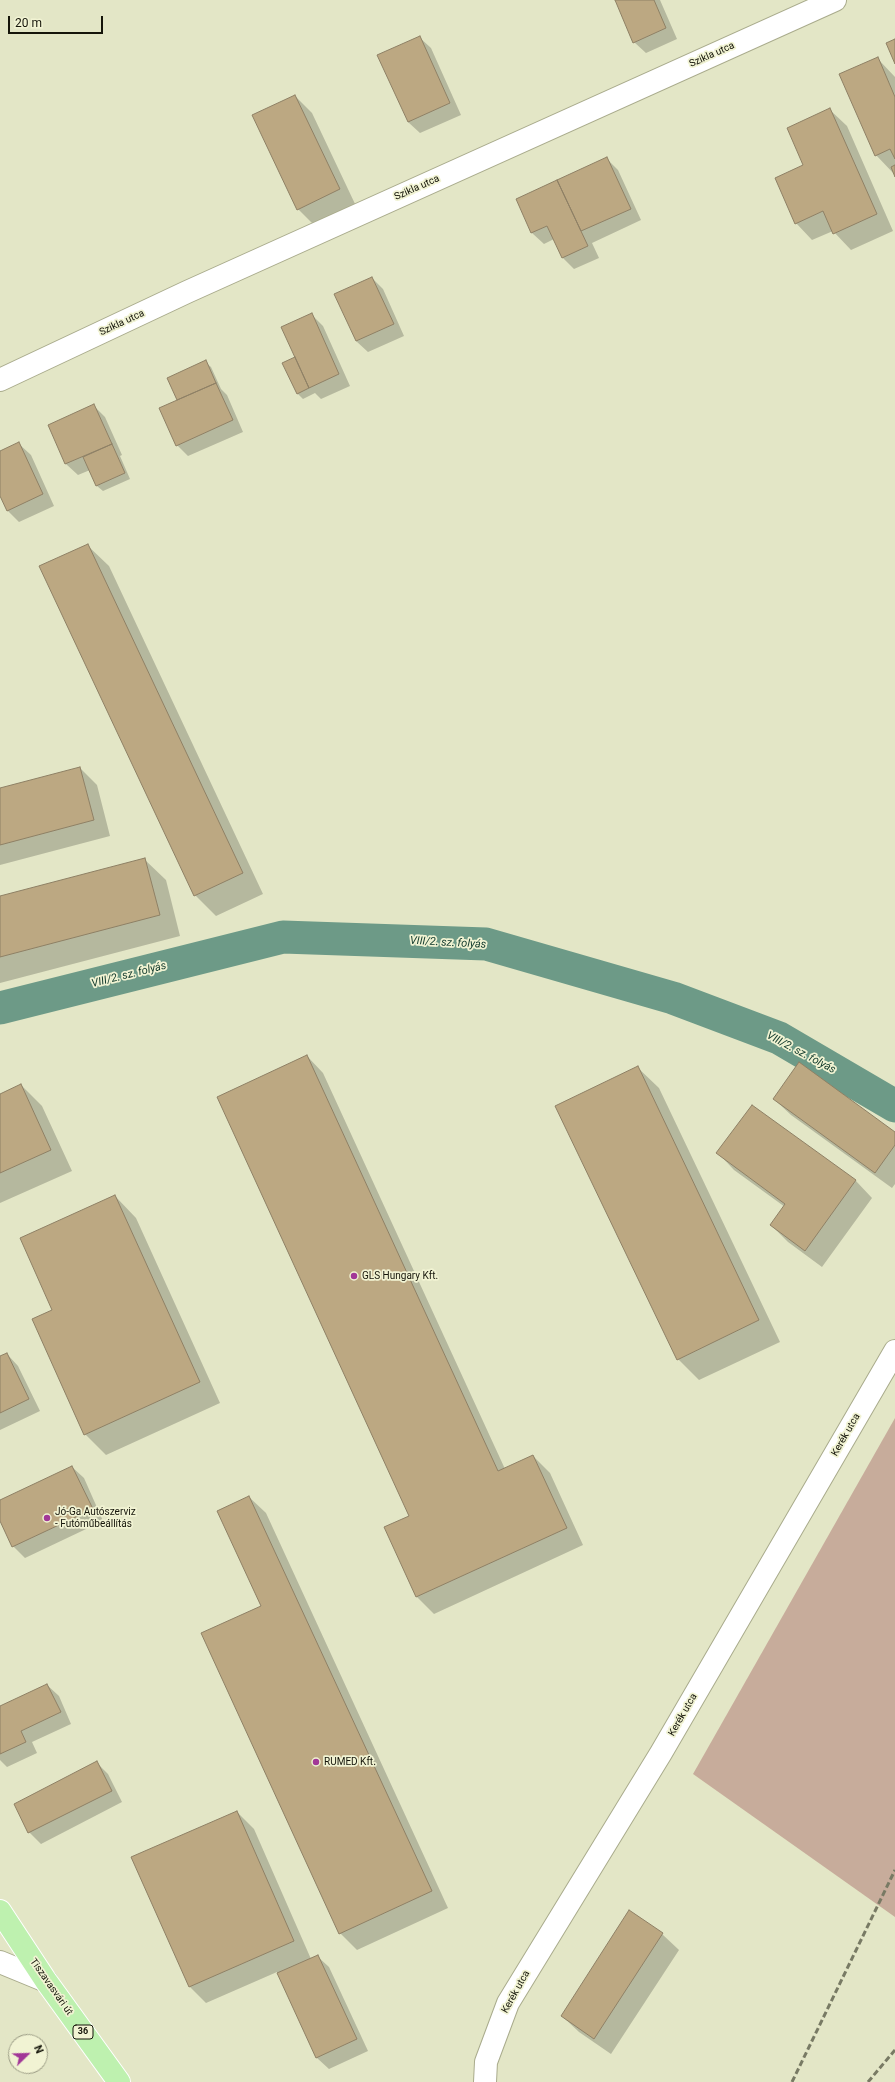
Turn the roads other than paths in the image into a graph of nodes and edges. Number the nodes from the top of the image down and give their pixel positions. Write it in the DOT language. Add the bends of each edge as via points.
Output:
graph roads {
  1 [pos="835,0"];
  2 [pos="0,380"];
  3 [pos="895,1351"];
  4 [pos="0,1911"];
  5 [pos="0,1962"];
  6 [pos="46,1981"];
  7 [pos="119,2082"];
  8 [pos="485,2082"];
  1 -- 2 [label="street, Szikla utca" via="187,292"];
  3 -- 8 [label="street, Kerék utca" via="661,1753 508,2003 486,2062"];
  4 -- 6 [label="main road, Tiszavasvári út / 36"];
  5 -- 6 [label="street"];
  6 -- 7 [label="main road, Tiszavasvári út / 36"];
}
